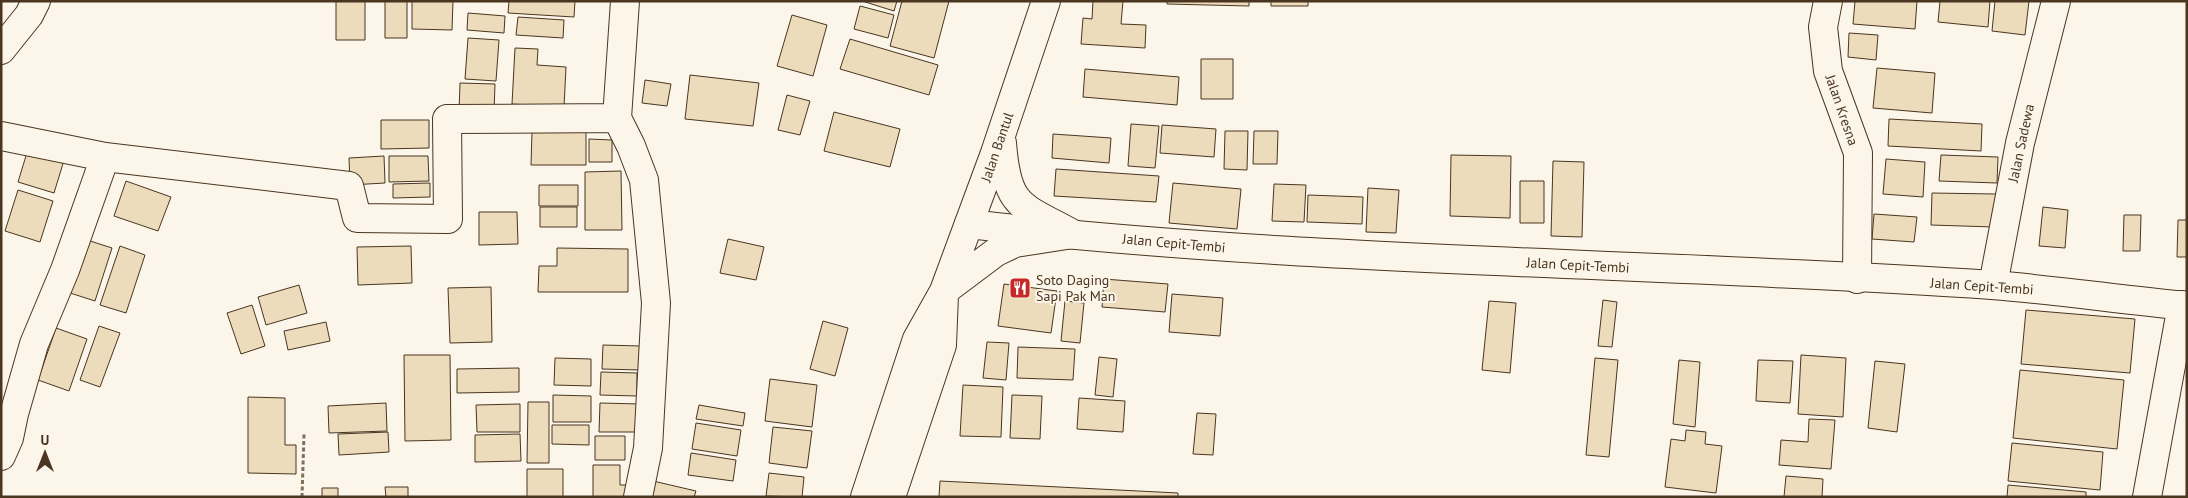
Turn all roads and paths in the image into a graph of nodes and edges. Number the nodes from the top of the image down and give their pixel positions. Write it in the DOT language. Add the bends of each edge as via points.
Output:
graph roads {
  1 [pos="36,1"];
  2 [pos="625,1"];
  3 [pos="1046,1"];
  4 [pos="1828,1"];
  5 [pos="2056,1"];
  6 [pos="1,50"];
  7 [pos="617,118"];
  8 [pos="1001,134"];
  9 [pos="1,136"];
  10 [pos="105,157"];
  11 [pos="969,224"];
  12 [pos="1073,234"];
  13 [pos="1856,279"];
  14 [pos="1993,286"];
  15 [pos="944,291"];
  16 [pos="2184,305"];
  17 [pos="304,434"];
  18 [pos="1,456"];
  19 [pos="302,497"];
  20 [pos="638,497"];
  21 [pos="865,497"];
  22 [pos="891,497"];
  23 [pos="2147,497"];
  1 -- 6 [label="street"];
  2 -- 7 [label="street"];
  3 -- 8 [label="street, Jalan Bantul"];
  4 -- 13 [label="street, Jalan Kresna" via="1824,28 1828,71 1858,153"];
  5 -- 14 [label="street, Jalan Sadewa" via="2020,143"];
  7 -- 10 [label="street" via="447,119 448,219 357,218 349,186"];
  7 -- 20 [label="street" via="644,180 656,304 648,448"];
  8 -- 11 [label="street, Jalan Bantul"];
  8 -- 12 [label="street" via="1004,170 1008,187 1016,200"];
  9 -- 10 [label="street"];
  10 -- 18 [label="street" via="65,270 34,344 9,438"];
  11 -- 12 [label="street, Jalan Cepit-Tembi"];
  11 -- 15 [label="street, Jalan Bantul"];
  12 -- 13 [label="street, Jalan Cepit-Tembi" via="1230,247"];
  12 -- 15 [label="street" via="1015,243 996,252"];
  13 -- 14 [label="street, Jalan Cepit-Tembi"];
  14 -- 16 [label="street, Jalan Cepit-Tembi"];
  15 -- 21 [label="street, Jalan Bantul" via="917,339"];
  15 -- 22 [label="street, Jalan Bantul" via="942,345"];
  16 -- 23 [label="street"];
  17 -- 19 [label="path"];
}
